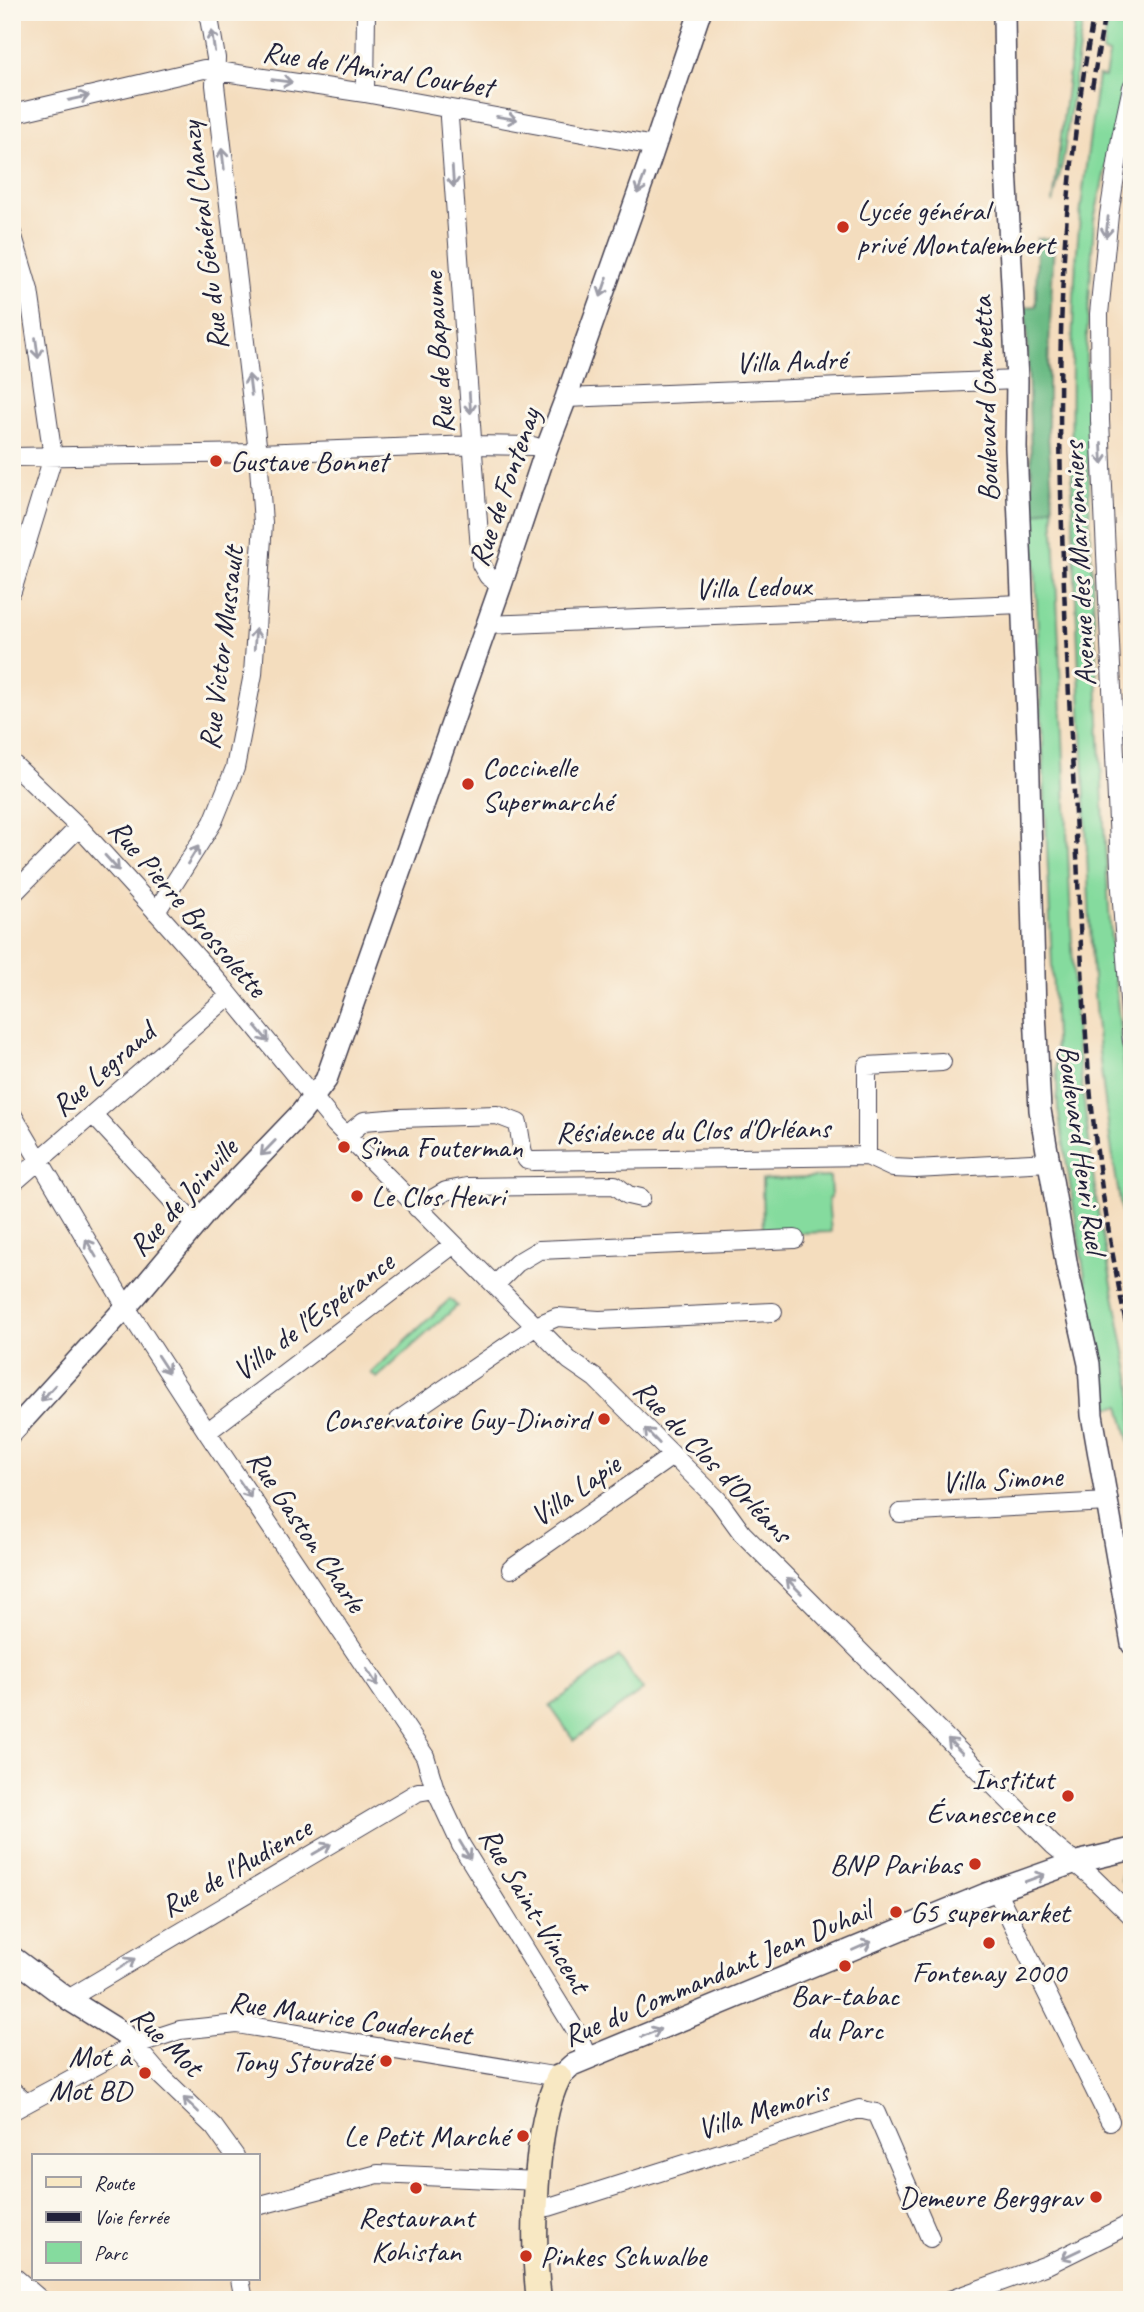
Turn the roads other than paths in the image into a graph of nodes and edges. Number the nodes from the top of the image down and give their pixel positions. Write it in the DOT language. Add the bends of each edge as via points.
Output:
graph roads {
  1 [pos="208,12"];
  2 [pos="366,12"];
  3 [pos="700,12"];
  4 [pos="1004,12"];
  5 [pos="215,70"];
  6 [pos="1132,88"];
  7 [pos="365,93"];
  8 [pos="451,109"];
  9 [pos="12,114"];
  10 [pos="654,146"];
  11 [pos="12,233"];
  12 [pos="1017,380"];
  13 [pos="566,398"];
  14 [pos="474,445"];
  15 [pos="546,450"];
  16 [pos="258,453"];
  17 [pos="12,457"];
  18 [pos="53,457"];
  19 [pos="501,585"];
  20 [pos="12,591"];
  21 [pos="1022,604"];
  22 [pos="486,625"];
  23 [pos="1123,735"];
  24 [pos="1028,741"];
  25 [pos="12,762"];
  26 [pos="79,827"];
  27 [pos="12,895"];
  28 [pos="156,912"];
  29 [pos="362,980"];
  30 [pos="229,996"];
  31 [pos="1132,1041"];
  32 [pos="942,1062"];
  33 [pos="313,1098"];
  34 [pos="95,1113"];
  35 [pos="12,1114"];
  36 [pos="346,1136"];
  37 [pos="867,1156"];
  38 [pos="40,1161"];
  39 [pos="1049,1162"];
  40 [pos="12,1184"];
  41 [pos="641,1198"];
  42 [pos="417,1208"];
  43 [pos="195,1225"];
  44 [pos="795,1239"];
  45 [pos="454,1244"];
  46 [pos="495,1285"];
  47 [pos="126,1306"];
  48 [pos="773,1312"];
  49 [pos="536,1326"];
  50 [pos="399,1420"];
  51 [pos="12,1432"];
  52 [pos="206,1432"];
  53 [pos="672,1456"];
  54 [pos="1108,1502"];
  55 [pos="900,1513"];
  56 [pos="511,1569"];
  57 [pos="1132,1644"];
  58 [pos="435,1789"];
  59 [pos="1132,1849"];
  60 [pos="1073,1863"];
  61 [pos="997,1892"];
  62 [pos="1132,1916"];
  63 [pos="12,1956"];
  64 [pos="68,1999"];
  65 [pos="134,2045"];
  66 [pos="588,2059"];
  67 [pos="559,2077"];
  68 [pos="12,2090"];
  69 [pos="19,2107"];
  70 [pos="1110,2121"];
  71 [pos="234,2154"];
  72 [pos="538,2181"];
  73 [pos="259,2205"];
  74 [pos="538,2207"];
  75 [pos="1132,2223"];
  76 [pos="930,2238"];
  77 [pos="12,2275"];
  78 [pos="240,2280"];
  79 [pos="41,2300"];
  80 [pos="244,2300"];
  81 [pos="539,2300"];
  82 [pos="950,2300"];
  5 -- 1 [label="street, Rue du Général Chanzy, one-way"];
  2 -- 7 [label="street"];
  3 -- 10 [label="street, Rue de Fontenay"];
  4 -- 12 [label="street, Boulevard Gambetta"];
  5 -- 7 [label="street, Rue de l'Amiral Courbet, one-way"];
  9 -- 5 [label="street, Rue de l'Amiral Courbet, one-way"];
  16 -- 5 [label="street, Rue du Général Chanzy, one-way"];
  6 -- 23 [label="street, Avenue des Marronniers, one-way" via="1109,215 1099,314 1100,420"];
  7 -- 8 [label="street, Rue de l'Amiral Courbet"];
  8 -- 10 [label="street, Rue de l'Amiral Courbet, one-way"];
  8 -- 14 [label="street, Rue de Bapaume, one-way"];
  10 -- 13 [label="street, Rue de Fontenay, one-way"];
  11 -- 18 [label="street, one-way" via="29,290"];
  12 -- 13 [label="street, Villa André"];
  12 -- 21 [label="street, Boulevard Gambetta"];
  13 -- 15 [label="street, Rue de Fontenay"];
  14 -- 15 [label="street"];
  14 -- 16 [label="street"];
  14 -- 19 [label="street, Rue de Bapaume" via="481,564"];
  15 -- 19 [label="street, Rue de Fontenay"];
  16 -- 18 [label="street"];
  28 -- 16 [label="street, Rue Victor Mussault, one-way" via="213,822 235,768 253,674 263,523"];
  17 -- 18 [label="street"];
  18 -- 20 [label="street"];
  19 -- 22 [label="street, Rue de Fontenay"];
  21 -- 22 [label="street, Villa Ledoux"];
  21 -- 24 [label="street, Boulevard Gambetta"];
  22 -- 29 [label="street, Rue de Fontenay"];
  23 -- 31 [label="street, Avenue des Marronniers" via="1121,889"];
  24 -- 39 [label="street, Boulevard Henri Ruel" via="1035,1013 1040,1110"];
  25 -- 26 [label="street, Rue Pierre Brossolette"];
  26 -- 27 [label="street"];
  26 -- 28 [label="street, Rue Pierre Brossolette, one-way"];
  28 -- 30 [label="street, Rue Pierre Brossolette"];
  29 -- 33 [label="street, Rue de Joinville" via="326,1080"];
  30 -- 33 [label="street, Rue Pierre Brossolette, one-way"];
  30 -- 34 [label="street, Rue Legrand"];
  32 -- 37 [label="street, Résidence du Clos d'Orléans" via="867,1066"];
  33 -- 36 [label="street, Rue du Clos d'Orléans"];
  33 -- 43 [label="street, Rue de Joinville, one-way"];
  34 -- 38 [label="street, Rue Legrand"];
  34 -- 43 [label="street"];
  35 -- 38 [label="street, Rue Gaston Charle"];
  36 -- 37 [label="street, Résidence du Clos d'Orléans" via="364,1121 497,1115 518,1123 523,1154 533,1161"];
  36 -- 42 [label="street, Rue du Clos d'Orléans"];
  37 -- 39 [label="street, Résidence du Clos d'Orléans" via="894,1168 915,1169"];
  38 -- 40 [label="street, Rue Legrand"];
  47 -- 38 [label="street, Rue Gaston Charle, one-way"];
  39 -- 54 [label="street, Boulevard Henri Ruel" via="1089,1364"];
  41 -- 42 [label="street" via="615,1185 467,1186 446,1191"];
  42 -- 45 [label="street, Rue du Clos d'Orléans"];
  43 -- 47 [label="street, Rue de Joinville"];
  44 -- 46 [label="street" via="539,1250 517,1263"];
  45 -- 46 [label="street, Rue du Clos d'Orléans"];
  45 -- 52 [label="street, Villa de l'Espérance"];
  46 -- 49 [label="street, Rue du Clos d'Orléans"];
  47 -- 51 [label="street, Rue de Joinville, one-way"];
  47 -- 52 [label="street, Rue Gaston Charle, one-way"];
  48 -- 49 [label="street" via="599,1321 557,1317"];
  49 -- 50 [label="street"];
  53 -- 49 [label="street, Rue du Clos d'Orléans, one-way"];
  52 -- 58 [label="street, Rue Gaston Charle, one-way" via="425,1756"];
  53 -- 56 [label="street, Villa Lapie"];
  60 -- 53 [label="street, Rue du Clos d'Orléans, one-way" via="742,1533 718,1500"];
  54 -- 55 [label="street, Villa Simone"];
  54 -- 57 [label="street, Boulevard Henri Ruel"];
  64 -- 58 [label="street, Rue de l'Audience, one-way" via="418,1793"];
  58 -- 66 [label="street, Rue Saint-Vincent, one-way" via="461,1844 577,2033"];
  59 -- 60 [label="street, Rue du Commandant Jean Duhail"];
  61 -- 60 [label="street, Rue du Commandant Jean Duhail, one-way"];
  60 -- 62 [label="street, Rue du Clos d'Orléans"];
  66 -- 61 [label="street, Rue du Commandant Jean Duhail, one-way"];
  61 -- 70 [label="street"];
  63 -- 64 [label="street, Rue Mot"];
  64 -- 65 [label="street, Rue Mot"];
  65 -- 67 [label="street, Rue Maurice Couderchet" via="180,2030 237,2024"];
  65 -- 69 [label="street, Rue Maurice Couderchet"];
  71 -- 65 [label="street, Rue Mot, one-way" via="214,2127"];
  66 -- 67 [label="street, Rue du Commandant Jean Duhail"];
  67 -- 72 [label="main road, Rue du Commandant Jean Duhail" via="550,2094"];
  68 -- 69 [label="street"];
  72 -- 73 [label="street" via="385,2173"];
  72 -- 74 [label="main road, Rue du Commandant Jean Duhail"];
  74 -- 76 [label="street, Villa Memoris" via="859,2109 876,2113"];
  74 -- 81 [label="main road, Rue du Commandant Jean Duhail"];
  75 -- 82 [label="street, one-way" via="1047,2265"];
  77 -- 79 [label="street"];
  78 -- 80 [label="street"];
}
